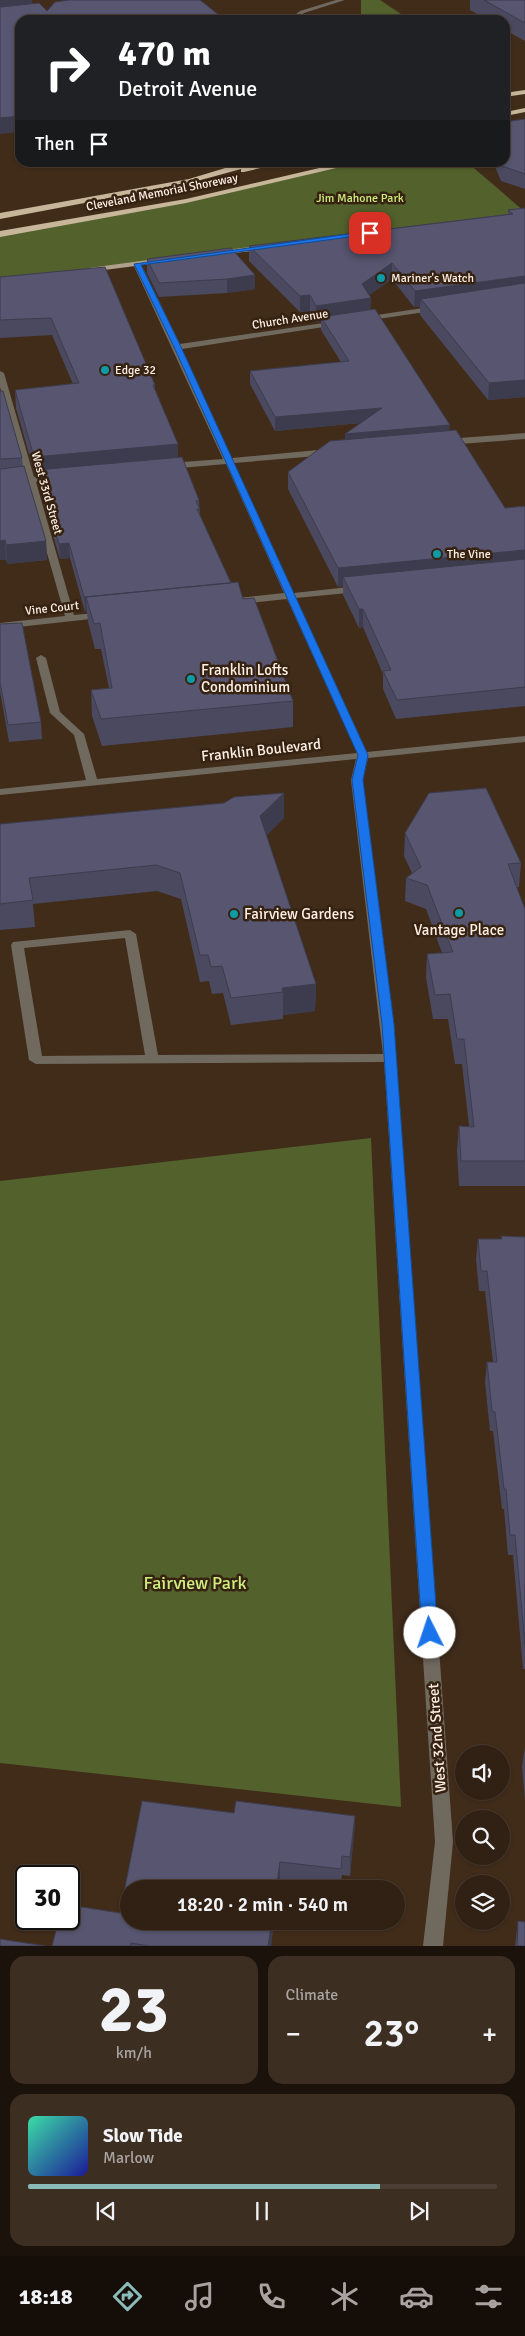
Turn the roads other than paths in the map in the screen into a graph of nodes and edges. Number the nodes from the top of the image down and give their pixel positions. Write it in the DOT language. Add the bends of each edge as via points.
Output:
graph roads {
  1 [pos="342,0"];
  2 [pos="298,15"];
  3 [pos="525,92"];
  4 [pos="510,95"];
  5 [pos="525,104"];
  6 [pos="510,107"];
  7 [pos="525,110"];
  8 [pos="510,113"];
  9 [pos="238,167"];
  10 [pos="258,167"];
  11 [pos="328,167"];
  12 [pos="337,167"];
  13 [pos="312,173"];
  14 [pos="190,181"];
  15 [pos="0,216"];
  16 [pos="0,234"];
  17 [pos="273,246"];
  18 [pos="205,255"];
  19 [pos="176,259"];
  20 [pos="137,264"];
  21 [pos="78,272"];
  22 [pos="449,306"];
  23 [pos="351,321"];
  24 [pos="342,322"];
  25 [pos="177,347"];
  26 [pos="0,374"];
  27 [pos="525,436"];
  28 [pos="435,443"];
  29 [pos="337,452"];
  30 [pos="228,461"];
  31 [pos="162,467"];
  32 [pos="68,476"];
  33 [pos="30,480"];
  34 [pos="0,483"];
  35 [pos="367,588"];
  36 [pos="290,596"];
  37 [pos="226,603"];
  38 [pos="119,614"];
  39 [pos="70,618"];
  40 [pos="0,626"];
  41 [pos="41,658"];
  42 [pos="525,739"];
  43 [pos="363,755"];
  44 [pos="92,782"];
  45 [pos="0,792"];
  46 [pos="390,1058"];
  47 [pos="152,1059"];
  48 [pos="433,1946"];
  1 -- 2 [label="street"];
  3 -- 4 [label="highway"];
  5 -- 6 [label="highway"];
  7 -- 8 [label="highway"];
  9 -- 14 [label="highway, Cleveland Memorial Shoreway"];
  10 -- 14 [label="highway"];
  11 -- 13 [label="highway"];
  12 -- 13 [label="highway, Cleveland Memorial Shoreway"];
  13 -- 16 [label="highway, Cleveland Memorial Shoreway" via="196,200"];
  14 -- 15 [label="highway, Cleveland Memorial Shoreway"];
  17 -- 18 [label="main road"];
  19 -- 20 [label="main road"];
  20 -- 21 [label="main road"];
  20 -- 25 [label="street"];
  22 -- 23 [label="street, Church Avenue"];
  24 -- 25 [label="street, Church Avenue"];
  25 -- 30 [label="street"];
  26 -- 33 [label="street, West 33rd Street"];
  27 -- 28 [label="street"];
  29 -- 30 [label="street"];
  30 -- 31 [label="street"];
  30 -- 36 [label="street"];
  32 -- 33 [label="street"];
  33 -- 34 [label="street"];
  33 -- 39 [label="street, West 33rd Street"];
  35 -- 36 [label="street"];
  36 -- 37 [label="street"];
  36 -- 43 [label="street"];
  38 -- 39 [label="street, Vine Court"];
  39 -- 40 [label="street, Vine Court"];
  41 -- 44 [label="street" via="55,713 79,734"];
  42 -- 43 [label="street, Franklin Boulevard"];
  43 -- 44 [label="street, Franklin Boulevard"];
  43 -- 46 [label="street, West 32nd Street" via="358,780"];
  44 -- 45 [label="street, Franklin Boulevard"];
  46 -- 47 [label="street"];
  46 -- 48 [label="street, West 32nd Street" via="444,1842"];
  47 -- 47 [label="street" via="36,1060 17,945 130,934"];
}
